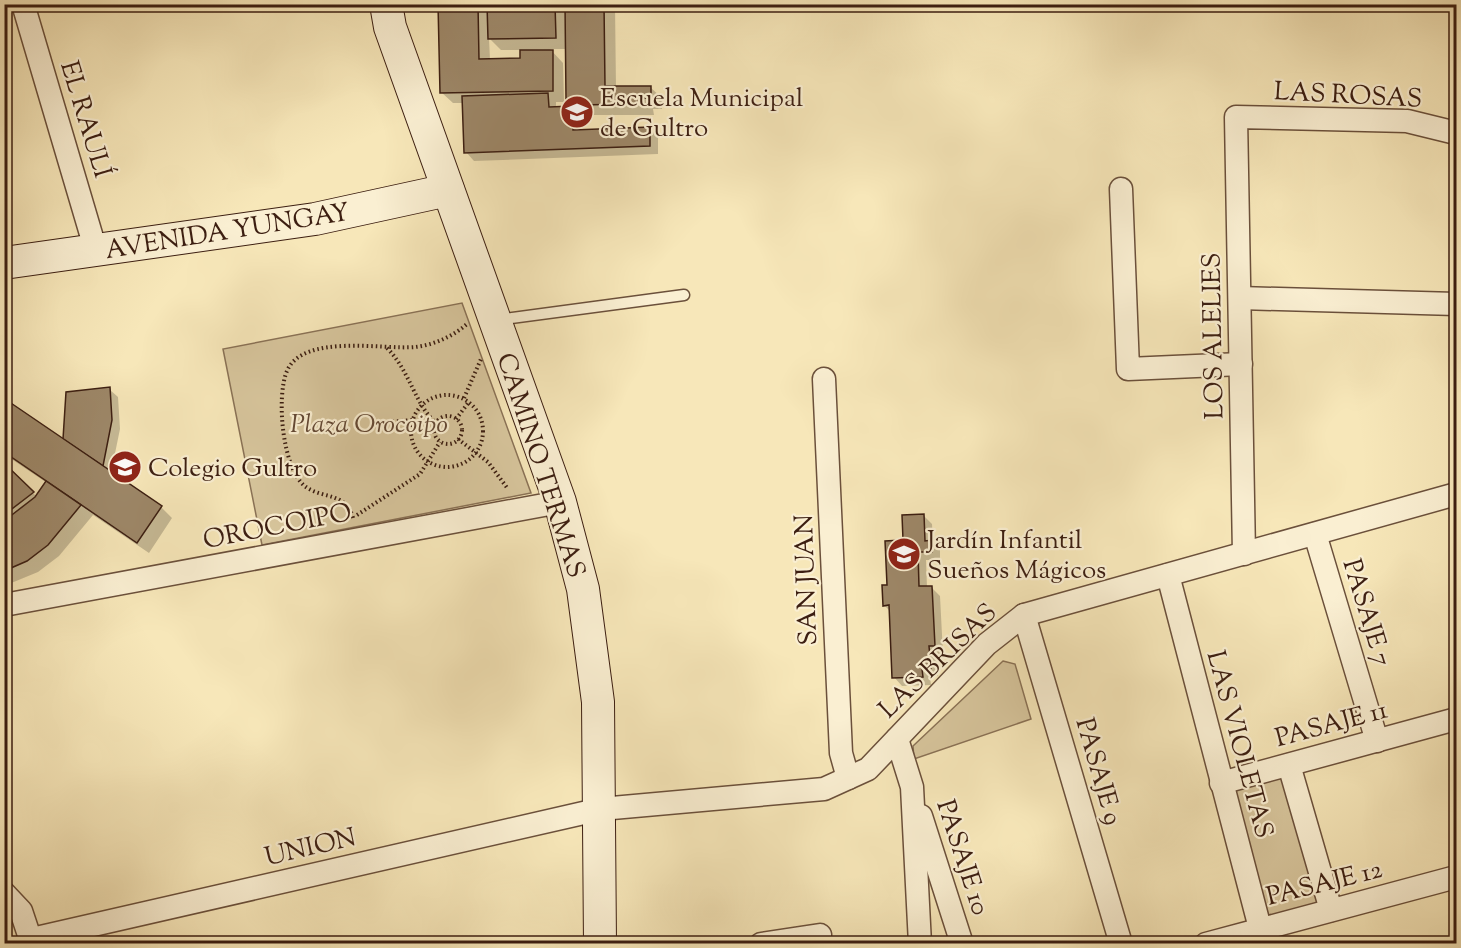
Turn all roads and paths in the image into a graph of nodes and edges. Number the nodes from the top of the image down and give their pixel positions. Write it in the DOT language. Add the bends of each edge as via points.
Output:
graph roads {
  1 [pos="23,4"];
  2 [pos="386,4"];
  3 [pos="1236,117"];
  4 [pos="1456,133"];
  5 [pos="1121,189"];
  6 [pos="448,190"];
  7 [pos="96,251"];
  8 [pos="4,263"];
  9 [pos="684,295"];
  10 [pos="1239,298"];
  11 [pos="1456,304"];
  12 [pos="482,320"];
  13 [pos="387,347"];
  14 [pos="484,351"];
  15 [pos="1240,364"];
  16 [pos="824,379"];
  17 [pos="464,398"];
  18 [pos="469,402"];
  19 [pos="421,405"];
  20 [pos="456,419"];
  21 [pos="413,420"];
  22 [pos="388,422"];
  23 [pos="436,423"];
  24 [pos="458,439"];
  25 [pos="440,442"];
  26 [pos="476,452"];
  27 [pos="428,461"];
  28 [pos="511,492"];
  29 [pos="1456,494"];
  30 [pos="560,502"];
  31 [pos="353,518"];
  32 [pos="354,527"];
  33 [pos="1315,534"];
  34 [pos="1244,554"];
  35 [pos="1168,575"];
  36 [pos="4,605"];
  37 [pos="1024,615"];
  38 [pos="1456,719"];
  39 [pos="897,739"];
  40 [pos="1377,741"];
  41 [pos="1289,765"];
  42 [pos="848,778"];
  43 [pos="1221,783"];
  44 [pos="912,787"];
  45 [pos="601,809"];
  46 [pos="1456,877"];
  47 [pos="4,893"];
  48 [pos="1330,910"];
  49 [pos="1260,928"];
  50 [pos="820,935"];
  51 [pos="32,941"];
  52 [pos="600,944"];
  53 [pos="762,944"];
  54 [pos="920,944"];
  55 [pos="962,944"];
  56 [pos="1121,944"];
  57 [pos="1206,944"];
  1 -- 7 [label="street, EL RAULÍ"];
  2 -- 6 [label="street, CAMINO TERMAS" via="390,27"];
  3 -- 4 [label="street, LAS ROSAS" via="1407,121"];
  3 -- 10 [label="street, LOS ALELIES"];
  5 -- 15 [label="street" via="1128,369"];
  6 -- 7 [label="street, AVENIDA YUNGAY" via="315,219"];
  6 -- 12 [label="street, CAMINO TERMAS"];
  7 -- 8 [label="street, AVENIDA YUNGAY"];
  9 -- 12 [label="lane"];
  10 -- 11 [label="street"];
  10 -- 15 [label="street, LOS ALELIES"];
  12 -- 13 [label="path" via="435,343"];
  12 -- 30 [label="street, CAMINO TERMAS"];
  13 -- 19 [label="path" via="399,360"];
  13 -- 31 [label="path" via="348,345 303,354 288,367 281,384 280,412 296,475 305,487 335,496 346,504"];
  14 -- 17 [label="path"];
  15 -- 34 [label="street, LOS ALELIES"];
  16 -- 42 [label="street, SAN JUAN" via="841,753"];
  17 -- 18 [label="path"];
  17 -- 19 [label="path" via="446,394"];
  18 -- 20 [label="path"];
  18 -- 26 [label="path" via="480,414 483,425"];
  19 -- 21 [label="path"];
  19 -- 23 [label="path"];
  20 -- 23 [label="path" via="443,417"];
  20 -- 24 [label="path" via="461,426"];
  21 -- 22 [label="path"];
  21 -- 27 [label="path" via="416,448"];
  23 -- 25 [label="path" via="434,432"];
  24 -- 25 [label="path" via="450,444"];
  24 -- 26 [label="path"];
  25 -- 27 [label="path"];
  26 -- 27 [label="path" via="453,467"];
  26 -- 28 [label="path"];
  27 -- 31 [label="path" via="420,474"];
  29 -- 33 [label="street, LAS BRISAS"];
  30 -- 36 [label="street, OROCOIPO"];
  30 -- 45 [label="street, CAMINO TERMAS" via="590,627 598,702"];
  31 -- 32 [label="path"];
  33 -- 34 [label="street, LAS BRISAS"];
  33 -- 40 [label="street, PASAJE 7"];
  34 -- 35 [label="street, LAS BRISAS"];
  35 -- 37 [label="street, LAS BRISAS"];
  35 -- 43 [label="street, LAS VIOLETAS"];
  37 -- 39 [label="street, LAS BRISAS" via="987,644"];
  37 -- 56 [label="street, PASAJE 9"];
  38 -- 40 [label="street, PASAJE 11"];
  39 -- 42 [label="street, LAS BRISAS" via="868,769"];
  39 -- 44 [label="street, PASAJE 10"];
  40 -- 41 [label="street, PASAJE 11"];
  41 -- 43 [label="street, PASAJE 11"];
  41 -- 48 [label="street"];
  42 -- 45 [label="street, LAS BRISAS" via="824,789"];
  43 -- 49 [label="street, LAS VIOLETAS"];
  44 -- 54 [label="street, PASAJE 10"];
  44 -- 55 [label="street, PASAJE 10"];
  45 -- 51 [label="street, UNION"];
  45 -- 52 [label="street, CAMINO TERMAS"];
  46 -- 48 [label="street, PASAJE 12"];
  47 -- 51 [label="street" via="21,911"];
  48 -- 49 [label="street, PASAJE 12"];
  49 -- 57 [label="street, PASAJE 12"];
  50 -- 53 [label="street"];
}
